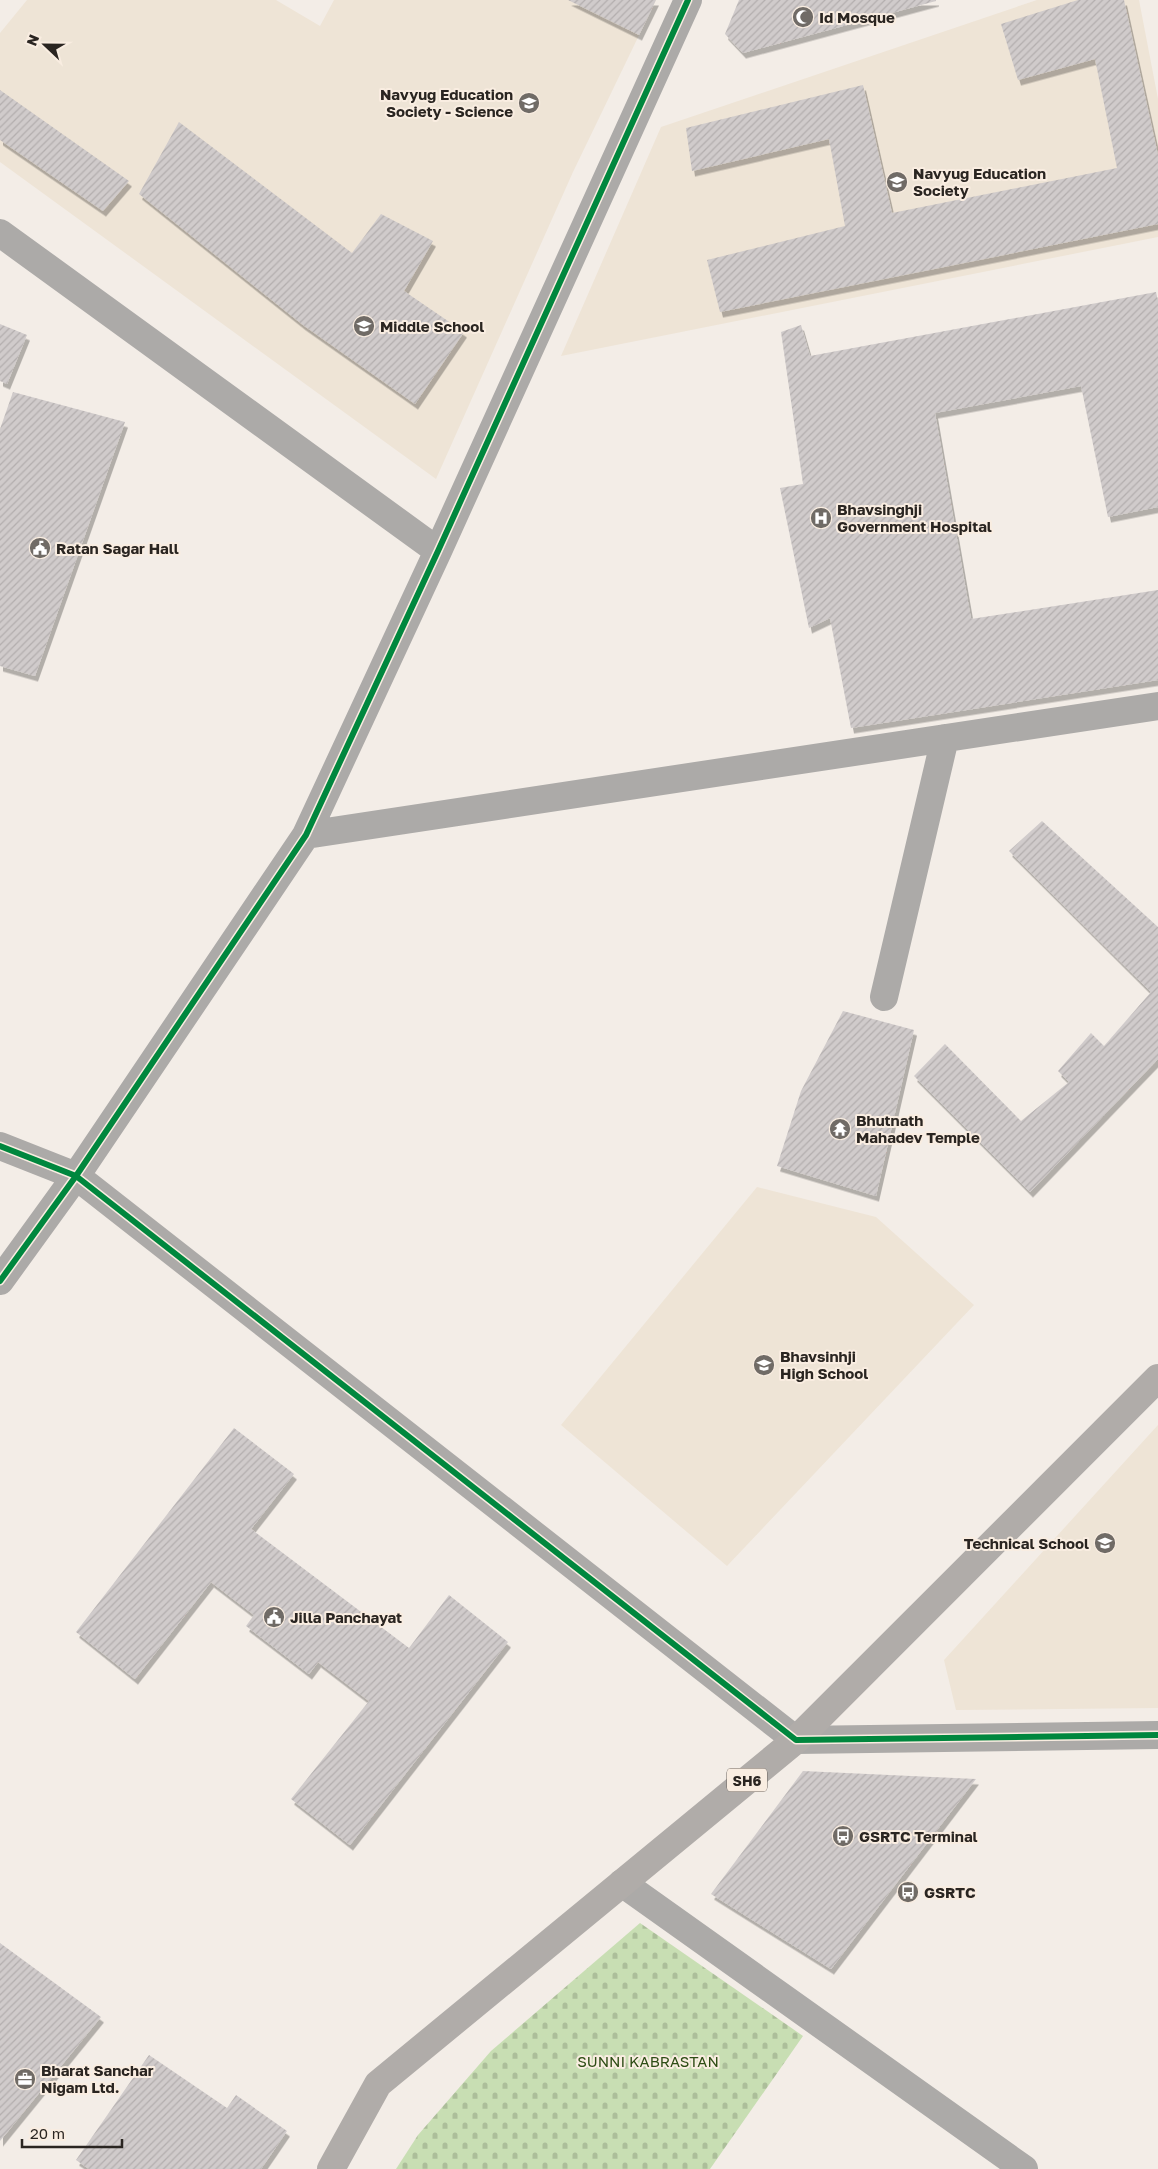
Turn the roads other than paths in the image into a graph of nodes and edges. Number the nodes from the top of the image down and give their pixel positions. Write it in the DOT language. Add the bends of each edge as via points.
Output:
graph roads {
  1 [pos="688,0"];
  2 [pos="0,233"];
  3 [pos="438,551"];
  4 [pos="1158,706"];
  5 [pos="945,738"];
  6 [pos="306,835"];
  7 [pos="884,997"];
  8 [pos="0,1146"];
  9 [pos="76,1176"];
  10 [pos="0,1280"];
  11 [pos="1158,1378"];
  12 [pos="1158,1736"];
  13 [pos="796,1740"];
  14 [pos="622,1883"];
  15 [pos="330,2169"];
  16 [pos="1024,2169"];
  1 -- 3 [label="street"];
  2 -- 3 [label="street"];
  3 -- 6 [label="street"];
  4 -- 5 [label="street"];
  5 -- 6 [label="street"];
  5 -- 7 [label="street"];
  6 -- 9 [label="street"];
  8 -- 9 [label="street"];
  9 -- 10 [label="street"];
  9 -- 13 [label="street"];
  11 -- 13 [label="main road, SH6"];
  12 -- 13 [label="street"];
  13 -- 14 [label="main road, SH6"];
  14 -- 15 [label="main road, SH6" via="378,2084"];
  14 -- 16 [label="street"];
}
